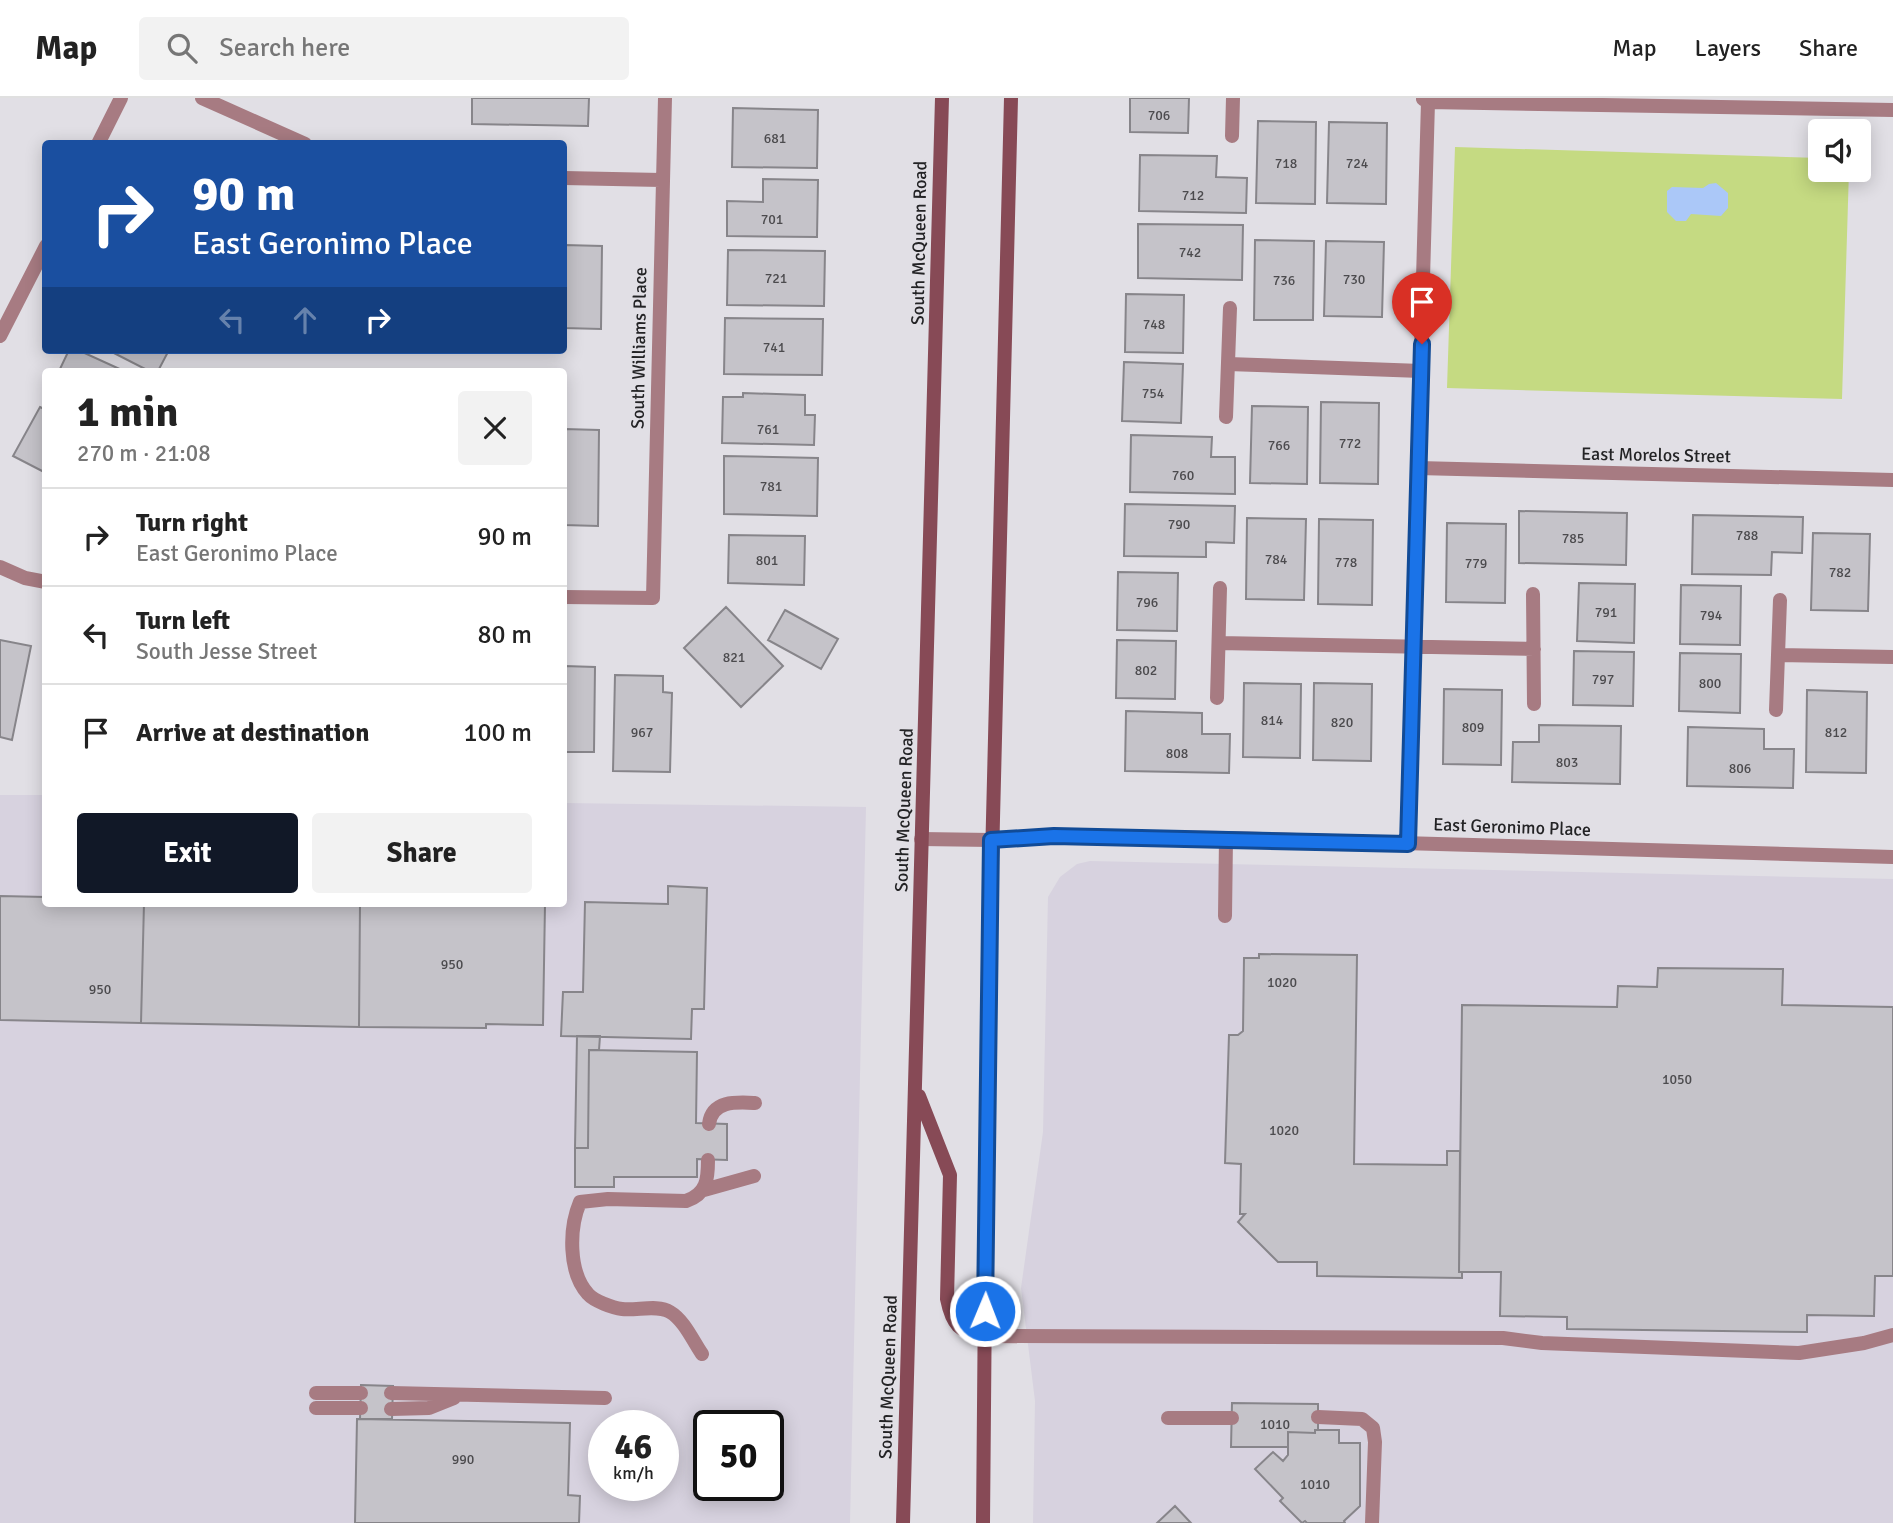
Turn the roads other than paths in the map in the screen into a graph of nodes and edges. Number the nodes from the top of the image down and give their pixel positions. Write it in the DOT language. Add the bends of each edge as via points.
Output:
graph roads {
  1 [pos="121,98"];
  2 [pos="202,98"];
  3 [pos="665,98"];
  4 [pos="942,98"];
  5 [pos="1011,98"];
  6 [pos="1233,98"];
  7 [pos="1424,100"];
  8 [pos="1530,101"];
  9 [pos="1812,104"];
  10 [pos="1893,110"];
  11 [pos="1232,136"];
  12 [pos="100,140"];
  13 [pos="297,140"];
  14 [pos="567,178"];
  15 [pos="661,180"];
  16 [pos="42,254"];
  17 [pos="1230,308"];
  18 [pos="0,336"];
  19 [pos="1228,364"];
  20 [pos="1421,371"];
  21 [pos="1226,417"];
  22 [pos="1418,468"];
  23 [pos="1893,480"];
  24 [pos="0,567"];
  25 [pos="42,581"];
  26 [pos="1220,587"];
  27 [pos="1533,594"];
  28 [pos="567,597"];
  29 [pos="1780,600"];
  30 [pos="1219,643"];
  31 [pos="1413,646"];
  32 [pos="1534,649"];
  33 [pos="1778,654"];
  34 [pos="1893,657"];
  35 [pos="1217,698"];
  36 [pos="1534,704"];
  37 [pos="1776,710"];
  38 [pos="1226,838"];
  39 [pos="921,839"];
  40 [pos="991,840"];
  41 [pos="1408,844"];
  42 [pos="1893,857"];
  43 [pos="1225,916"];
  44 [pos="916,1090"];
  45 [pos="755,1102"];
  46 [pos="709,1124"];
  47 [pos="708,1160"];
  48 [pos="754,1176"];
  49 [pos="704,1190"];
  50 [pos="1893,1335"];
  51 [pos="985,1336"];
  52 [pos="702,1354"];
  53 [pos="316,1393"];
  54 [pos="391,1393"];
  55 [pos="462,1395"];
  56 [pos="605,1398"];
  57 [pos="316,1408"];
  58 [pos="391,1409"];
  59 [pos="1168,1418"];
  60 [pos="1232,1418"];
  61 [pos="1318,1418"];
  62 [pos="903,1523"];
  63 [pos="983,1523"];
  64 [pos="1372,1523"];
  1 -- 12 [label="street"];
  2 -- 13 [label="street"];
  3 -- 15 [label="street, South Williams Place"];
  4 -- 39 [label="main road, South McQueen Road"];
  5 -- 40 [label="main road"];
  6 -- 11 [label="street"];
  7 -- 8 [label="street"];
  7 -- 20 [label="street"];
  8 -- 9 [label="street"];
  9 -- 10 [label="street"];
  14 -- 15 [label="street"];
  15 -- 28 [label="street, South Williams Place" via="653,598"];
  16 -- 18 [label="street"];
  17 -- 19 [label="street"];
  19 -- 20 [label="street"];
  19 -- 21 [label="street"];
  20 -- 22 [label="street"];
  22 -- 23 [label="street, East Morelos Street"];
  22 -- 31 [label="street"];
  24 -- 25 [label="street"];
  26 -- 30 [label="street"];
  27 -- 32 [label="street"];
  29 -- 33 [label="street"];
  30 -- 31 [label="street"];
  30 -- 35 [label="street"];
  31 -- 32 [label="street"];
  31 -- 41 [label="street"];
  32 -- 36 [label="street"];
  33 -- 34 [label="street"];
  33 -- 37 [label="street"];
  38 -- 40 [label="street, East Geronimo Place"];
  38 -- 41 [label="street, East Geronimo Place"];
  38 -- 43 [label="street"];
  39 -- 40 [label="street, East Geronimo Place"];
  39 -- 44 [label="main road, South McQueen Road"];
  40 -- 51 [label="main road"];
  41 -- 42 [label="street, East Geronimo Place"];
  44 -- 51 [label="main road" via="950,1174 950,1317 959,1328"];
  44 -- 62 [label="main road, South McQueen Road"];
  45 -- 46 [label="street" via="724,1104 710,1115"];
  47 -- 49 [label="street"];
  48 -- 49 [label="street"];
  49 -- 52 [label="street" via="686,1201 580,1202 574,1216 573,1244 577,1278 589,1297 621,1309 667,1310 678,1318"];
  50 -- 51 [label="street" via="1799,1353 1503,1338"];
  51 -- 63 [label="main road"];
  53 -- 57 [label="street" via="361,1401"];
  54 -- 55 [label="street"];
  55 -- 56 [label="street"];
  55 -- 58 [label="street" via="429,1408"];
  59 -- 60 [label="street"];
  61 -- 64 [label="street" via="1362,1419 1373,1428"];
}
